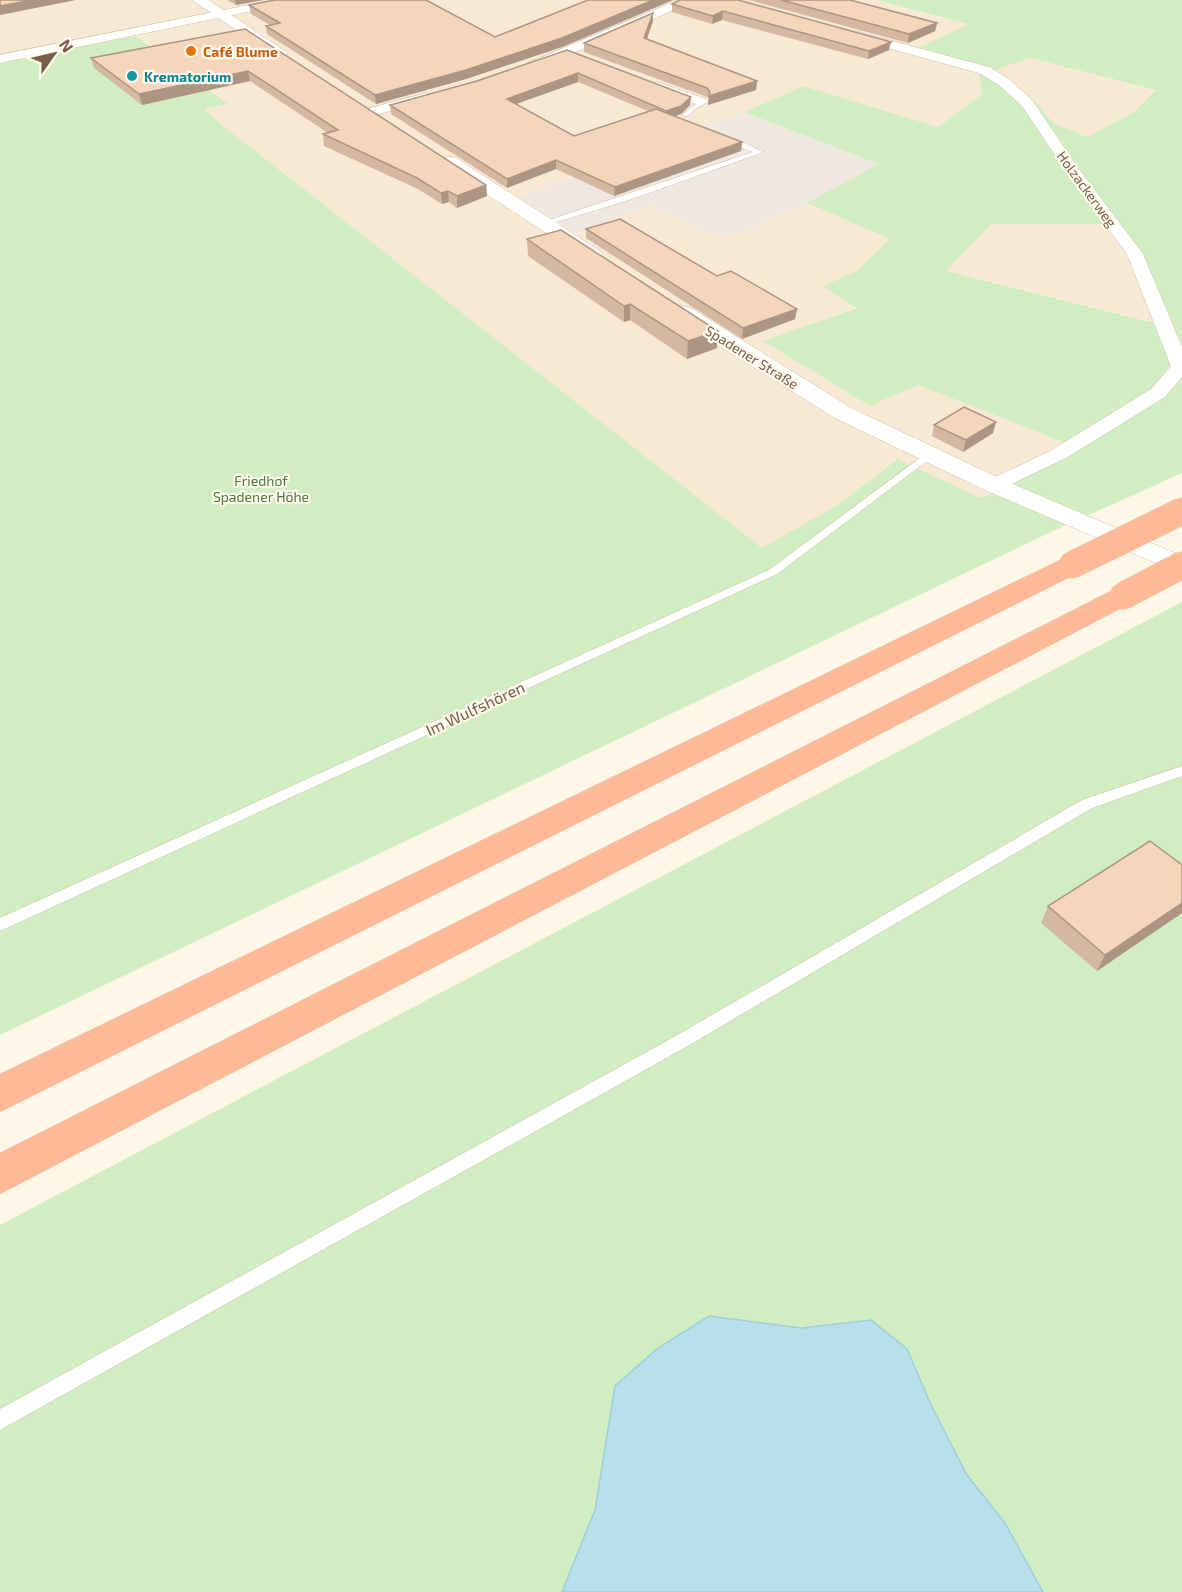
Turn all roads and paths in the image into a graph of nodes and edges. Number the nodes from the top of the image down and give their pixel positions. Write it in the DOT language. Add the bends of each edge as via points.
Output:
graph roads {
  1 [pos="199,0"];
  2 [pos="291,0"];
  3 [pos="688,0"];
  4 [pos="223,16"];
  5 [pos="839,30"];
  6 [pos="8,43"];
  7 [pos="567,52"];
  8 [pos="24,54"];
  9 [pos="0,59"];
  10 [pos="293,61"];
  11 [pos="590,61"];
  12 [pos="525,66"];
  13 [pos="645,82"];
  14 [pos="439,93"];
  15 [pos="701,102"];
  16 [pos="368,109"];
  17 [pos="685,115"];
  18 [pos="391,124"];
  19 [pos="732,141"];
  20 [pos="429,149"];
  21 [pos="544,223"];
  22 [pos="612,267"];
  23 [pos="660,298"];
  24 [pos="928,455"];
  25 [pos="994,485"];
  26 [pos="1182,511"];
  27 [pos="1182,566"];
  28 [pos="1182,771"];
  29 [pos="0,925"];
  30 [pos="0,1094"];
  31 [pos="0,1174"];
  32 [pos="0,1420"];
  1 -- 4 [label="street"];
  2 -- 4 [label="street"];
  3 -- 7 [label="street"];
  4 -- 8 [label="street"];
  4 -- 10 [label="street"];
  5 -- 25 [label="street, Holzackerweg" via="984,70 1027,103 1135,254 1181,367 1158,393 1059,454"];
  6 -- 8 [label="street"];
  7 -- 11 [label="street"];
  7 -- 12 [label="street"];
  8 -- 9 [label="street"];
  13 -- 15 [label="street"];
  14 -- 16 [label="street"];
  15 -- 17 [label="lane"];
  16 -- 18 [label="street"];
  19 -- 21 [label="lane" via="760,152"];
  20 -- 21 [label="street"];
  21 -- 22 [label="street"];
  23 -- 24 [label="street, Spadener Straße" via="843,413"];
  24 -- 25 [label="street, Spadener Straße"];
  24 -- 29 [label="lane, Im Wulfshören" via="773,572"];
  25 -- 27 [label="street, Spadener Straße"];
  26 -- 30 [label="highway, bridge"];
  27 -- 31 [label="highway, bridge"];
  28 -- 32 [label="lane" via="1087,804 680,1042"];
}
